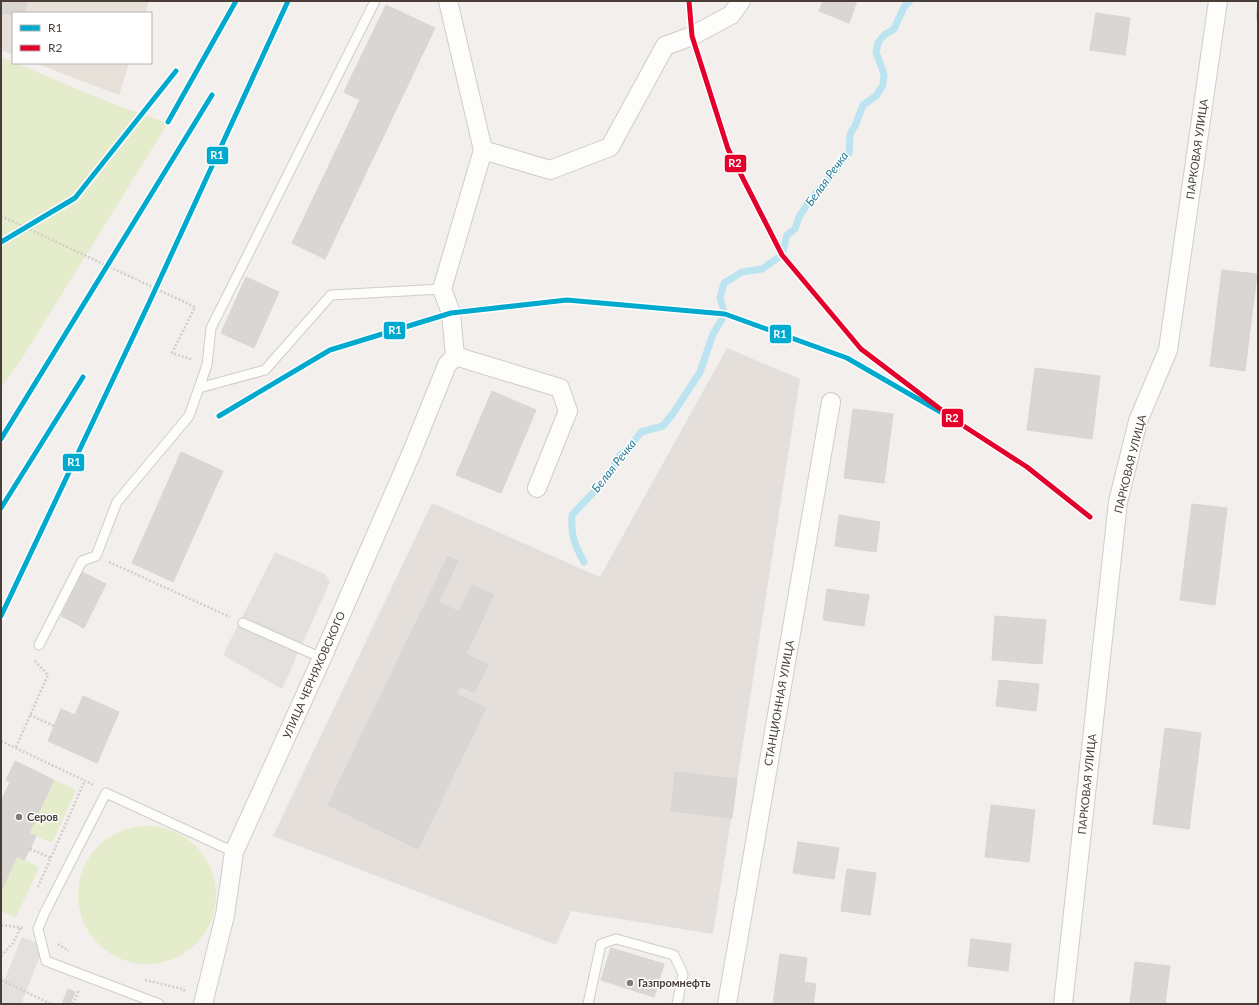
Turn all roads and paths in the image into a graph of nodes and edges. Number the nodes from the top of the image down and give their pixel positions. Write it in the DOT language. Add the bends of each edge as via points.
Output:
graph roads {
  1 [pos="375,1"];
  2 [pos="448,1"];
  3 [pos="742,1"];
  4 [pos="1218,1"];
  5 [pos="483,150"];
  6 [pos="1,216"];
  7 [pos="442,289"];
  8 [pos="455,356"];
  9 [pos="206,365"];
  10 [pos="199,388"];
  11 [pos="831,402"];
  12 [pos="537,488"];
  13 [pos="96,556"];
  14 [pos="243,623"];
  15 [pos="39,645"];
  16 [pos="322,658"];
  17 [pos="30,715"];
  18 [pos="54,726"];
  19 [pos="1,741"];
  20 [pos="16,747"];
  21 [pos="85,780"];
  22 [pos="106,793"];
  23 [pos="30,849"];
  24 [pos="234,852"];
  25 [pos="51,858"];
  26 [pos="36,893"];
  27 [pos="24,920"];
  28 [pos="1,925"];
  29 [pos="20,928"];
  30 [pos="38,929"];
  31 [pos="70,952"];
  32 [pos="1,956"];
  33 [pos="1,976"];
  34 [pos="138,979"];
  35 [pos="196,999"];
  36 [pos="51,1004"];
  37 [pos="159,1004"];
  38 [pos="588,1004"];
  39 [pos="677,1004"];
  40 [pos="727,1004"];
  41 [pos="1063,1004"];
  1 -- 9 [label="lane" via="211,328"];
  2 -- 5 [label="street"];
  3 -- 5 [label="street" via="731,15 692,36 665,46 610,147 550,170"];
  4 -- 41 [label="street, ПАРКОВАЯ УЛИЦА" via="1168,350 1138,421 1118,502"];
  5 -- 7 [label="street"];
  6 -- 9 [label="path" via="195,307 172,353"];
  7 -- 8 [label="street" via="452,312"];
  7 -- 10 [label="lane" via="331,295 265,370"];
  8 -- 12 [label="street" via="560,388 568,411"];
  8 -- 16 [label="street, УЛИЦА ЧЕРНЯХОВСКОГО" via="447,365"];
  9 -- 10 [label="lane"];
  10 -- 13 [label="lane" via="189,416 117,502"];
  11 -- 40 [label="street, СТАНЦИОННАЯ УЛИЦА"];
  13 -- 14 [label="path"];
  13 -- 15 [label="lane" via="82,561"];
  14 -- 16 [label="lane"];
  15 -- 17 [label="path" via="32,657 48,675"];
  16 -- 24 [label="street, УЛИЦА ЧЕРНЯХОВСКОГО"];
  17 -- 18 [label="path"];
  17 -- 20 [label="path"];
  19 -- 20 [label="path"];
  20 -- 21 [label="path"];
  21 -- 22 [label="path"];
  21 -- 25 [label="path"];
  22 -- 24 [label="lane"];
  22 -- 30 [label="lane"];
  23 -- 25 [label="path"];
  24 -- 35 [label="street, УЛИЦА ЧЕРНЯХОВСКОГО" via="225,915"];
  25 -- 26 [label="path"];
  27 -- 29 [label="path"];
  28 -- 29 [label="path"];
  29 -- 30 [label="path"];
  29 -- 32 [label="path" via="13,943"];
  30 -- 31 [label="path"];
  30 -- 37 [label="lane" via="46,961"];
  33 -- 36 [label="path" via="3,981"];
  34 -- 35 [label="path" via="183,989"];
  38 -- 39 [label="lane" via="601,944 616,939 674,955 683,974"];
}
